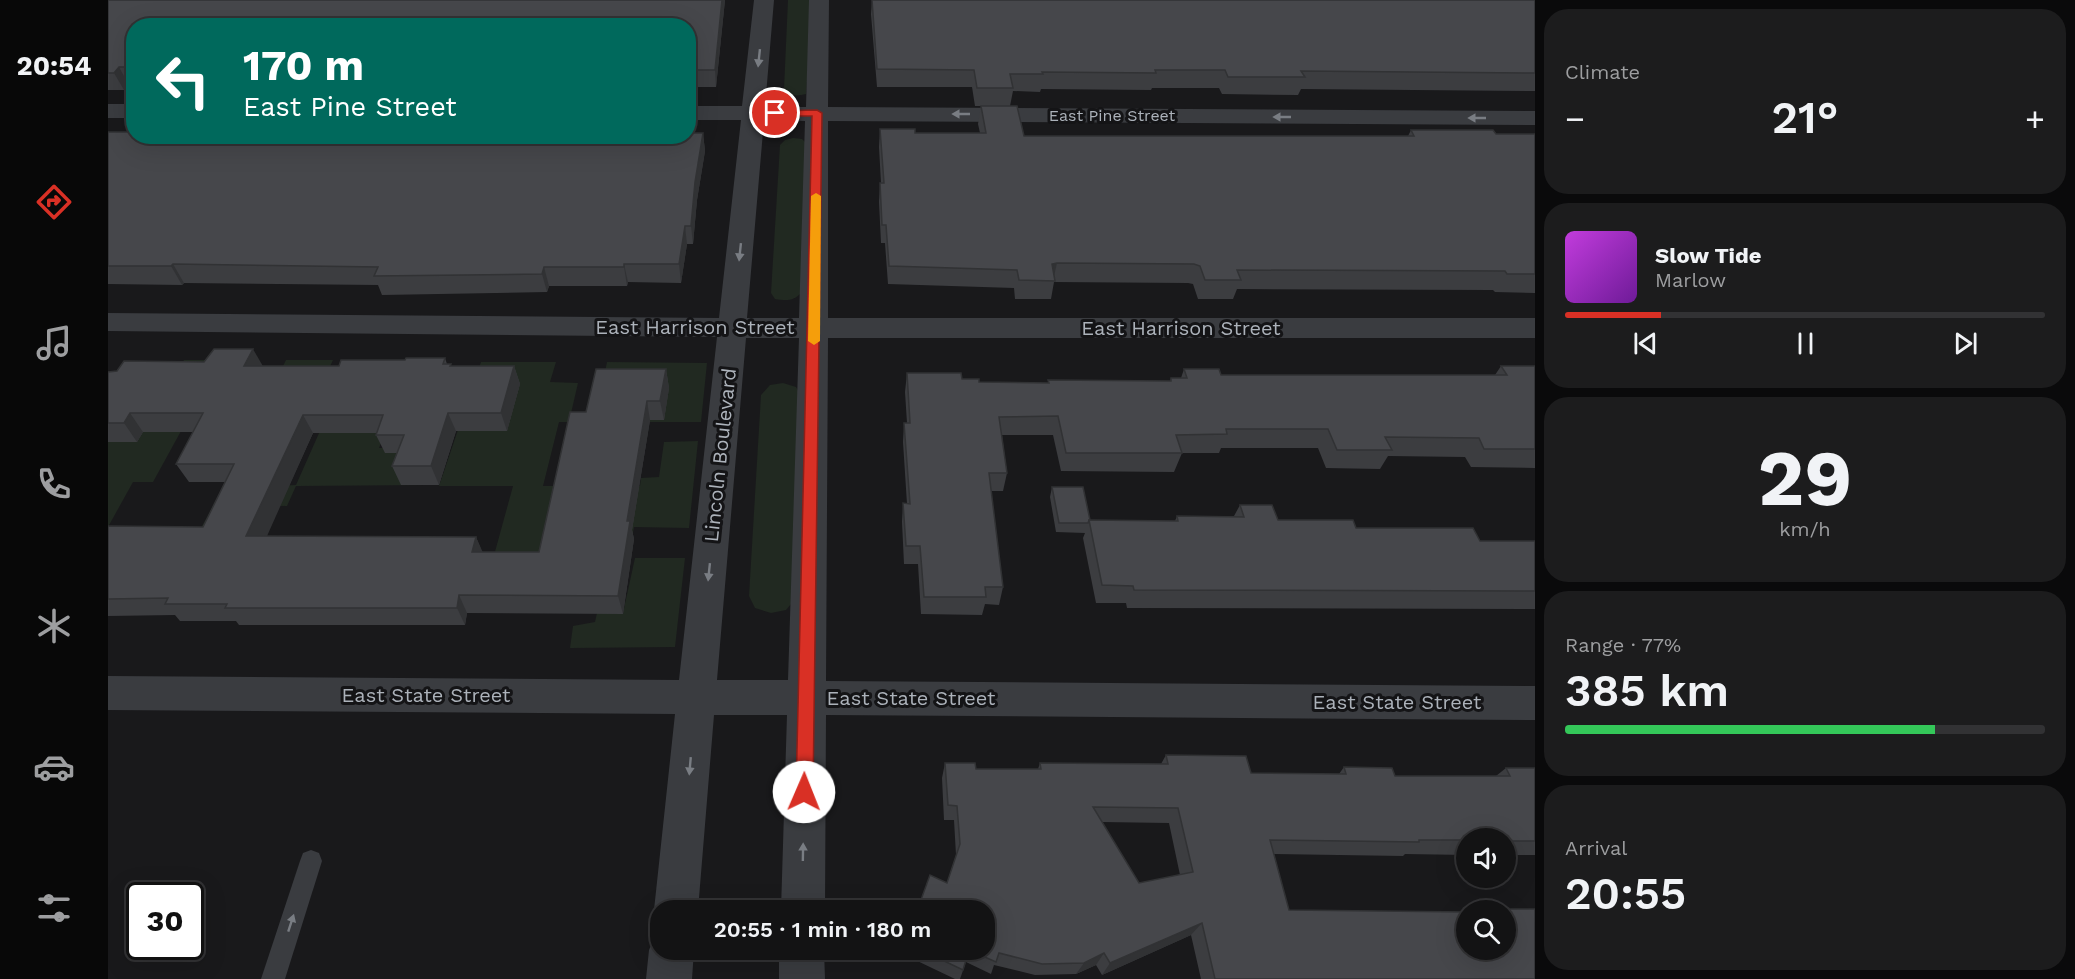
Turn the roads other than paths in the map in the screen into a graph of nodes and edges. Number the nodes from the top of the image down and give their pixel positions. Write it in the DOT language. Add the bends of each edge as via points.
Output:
graph roads {
  1 [pos="764,0"];
  2 [pos="819,0"];
  3 [pos="108,111"];
  4 [pos="126,111"];
  5 [pos="696,113"];
  6 [pos="753,113"];
  7 [pos="817,113"];
  8 [pos="1535,118"];
  9 [pos="108,322"];
  10 [pos="733,328"];
  11 [pos="814,328"];
  12 [pos="1535,328"];
  13 [pos="108,693"];
  14 [pos="696,697"];
  15 [pos="806,698"];
  16 [pos="1535,703"];
  17 [pos="311,861"];
  18 [pos="677,900"];
  19 [pos="803,900"];
  20 [pos="671,960"];
  21 [pos="802,960"];
  22 [pos="273,979"];
  23 [pos="669,979"];
  24 [pos="802,979"];
  1 -- 6 [label="street, Lincoln Boulevard, one-way"];
  2 -- 7 [label="street"];
  3 -- 4 [label="street"];
  5 -- 6 [label="street, East Pine Street"];
  6 -- 7 [label="street, East Pine Street"];
  6 -- 10 [label="street, Lincoln Boulevard, one-way"];
  8 -- 7 [label="street, East Pine Street, one-way"];
  7 -- 11 [label="street"];
  9 -- 10 [label="street, East Harrison Street"];
  10 -- 11 [label="street, East Harrison Street"];
  10 -- 14 [label="street, Lincoln Boulevard, one-way"];
  11 -- 12 [label="street, East Harrison Street"];
  11 -- 15 [label="street"];
  13 -- 14 [label="street, East State Street"];
  14 -- 15 [label="street, East State Street"];
  14 -- 18 [label="street, Lincoln Boulevard, one-way"];
  15 -- 16 [label="street, East State Street"];
  19 -- 15 [label="street, one-way"];
  22 -- 17 [label="lane, one-way"];
  20 -- 23 [label="street"];
  21 -- 24 [label="street"];
}
